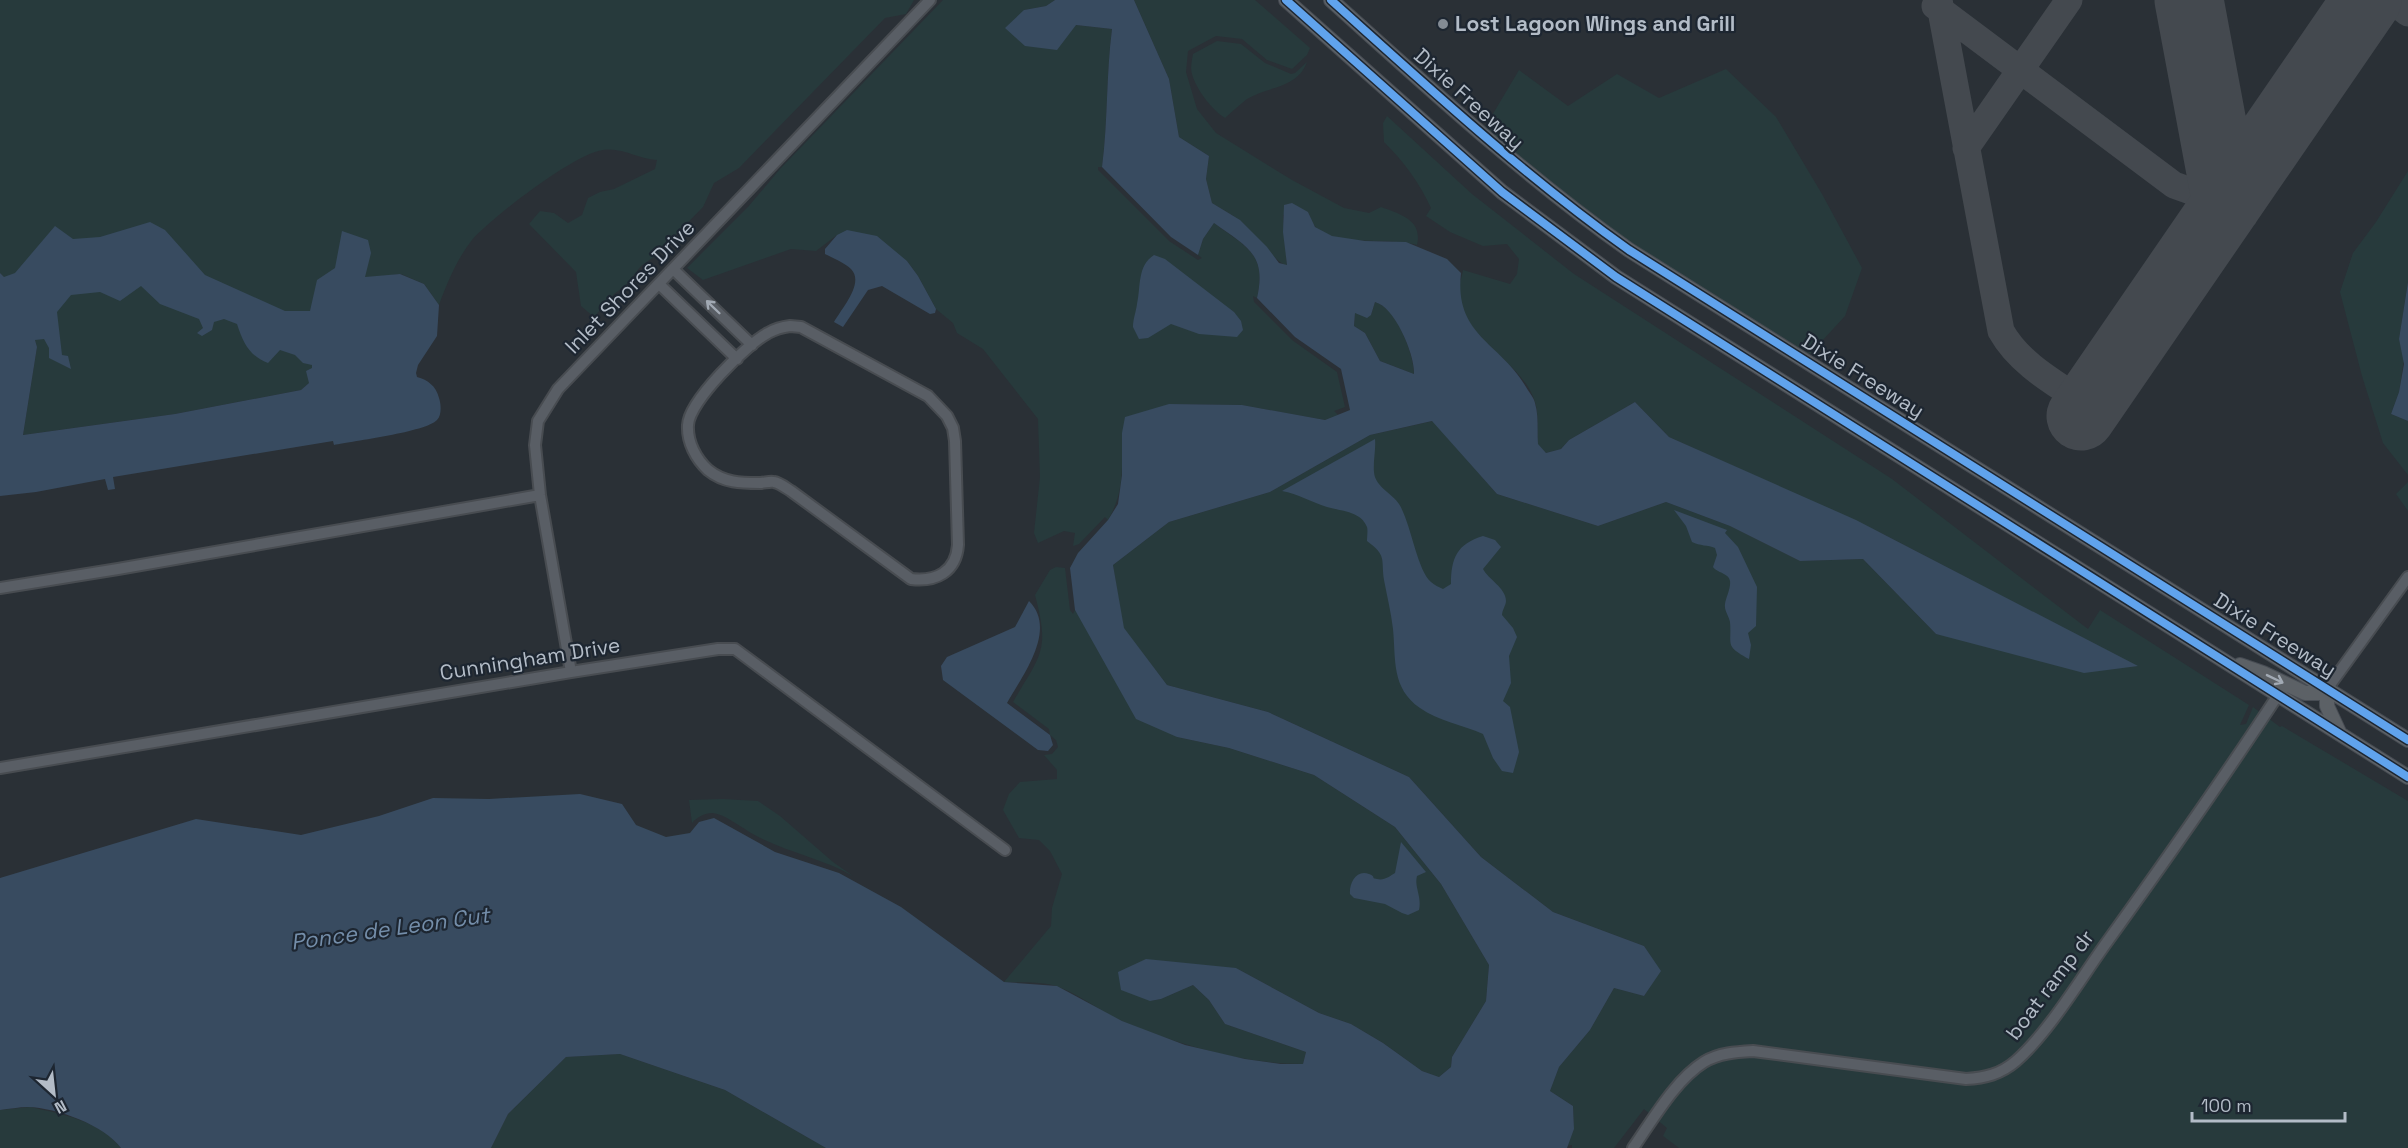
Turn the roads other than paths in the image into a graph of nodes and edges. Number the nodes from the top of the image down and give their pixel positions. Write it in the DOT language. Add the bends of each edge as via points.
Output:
graph roads {
  1 [pos="930,0"];
  2 [pos="1286,0"];
  3 [pos="1331,0"];
  4 [pos="674,270"];
  5 [pos="659,284"];
  6 [pos="752,345"];
  7 [pos="737,359"];
  8 [pos="540,495"];
  9 [pos="2408,577"];
  10 [pos="0,588"];
  11 [pos="2222,660"];
  12 [pos="571,672"];
  13 [pos="2327,690"];
  14 [pos="2278,695"];
  15 [pos="2341,734"];
  16 [pos="2408,740"];
  17 [pos="0,768"];
  18 [pos="2408,777"];
  19 [pos="1005,850"];
  20 [pos="1633,1148"];
  1 -- 4 [label="street, Inlet Shores Drive"];
  2 -- 11 [label="main road" via="1502,192 1579,251 1662,308"];
  3 -- 13 [label="main road, Dixie Freeway" via="1505,156 1629,250"];
  4 -- 5 [label="street, Inlet Shores Drive"];
  6 -- 4 [label="street, one-way"];
  5 -- 7 [label="street"];
  5 -- 8 [label="street, Inlet Shores Drive" via="558,389 538,421 535,445"];
  6 -- 7 [label="street"];
  6 -- 7 [label="street" via="769,332 801,327 928,396 947,416 955,441 958,545 957,557 949,569 938,578 911,579 791,491 774,482 722,480 707,469 689,440 688,424 703,394"];
  8 -- 10 [label="street"];
  8 -- 12 [label="street, Inlet Shores Drive"];
  9 -- 13 [label="street"];
  11 -- 13 [label="main road, one-way" via="2263,673 2305,693"];
  11 -- 14 [label="main road"];
  12 -- 17 [label="street, Cunningham Drive"];
  12 -- 19 [label="street, Cunningham Drive" via="735,649"];
  13 -- 15 [label="main road" via="2329,715"];
  13 -- 16 [label="main road, Dixie Freeway"];
  14 -- 15 [label="main road"];
  14 -- 20 [label="street, boat ramp dr" via="2086,972 2031,1047 2014,1062 1983,1078 1966,1079 1753,1051 1733,1052 1704,1062 1690,1073"];
  15 -- 18 [label="main road"];
}
